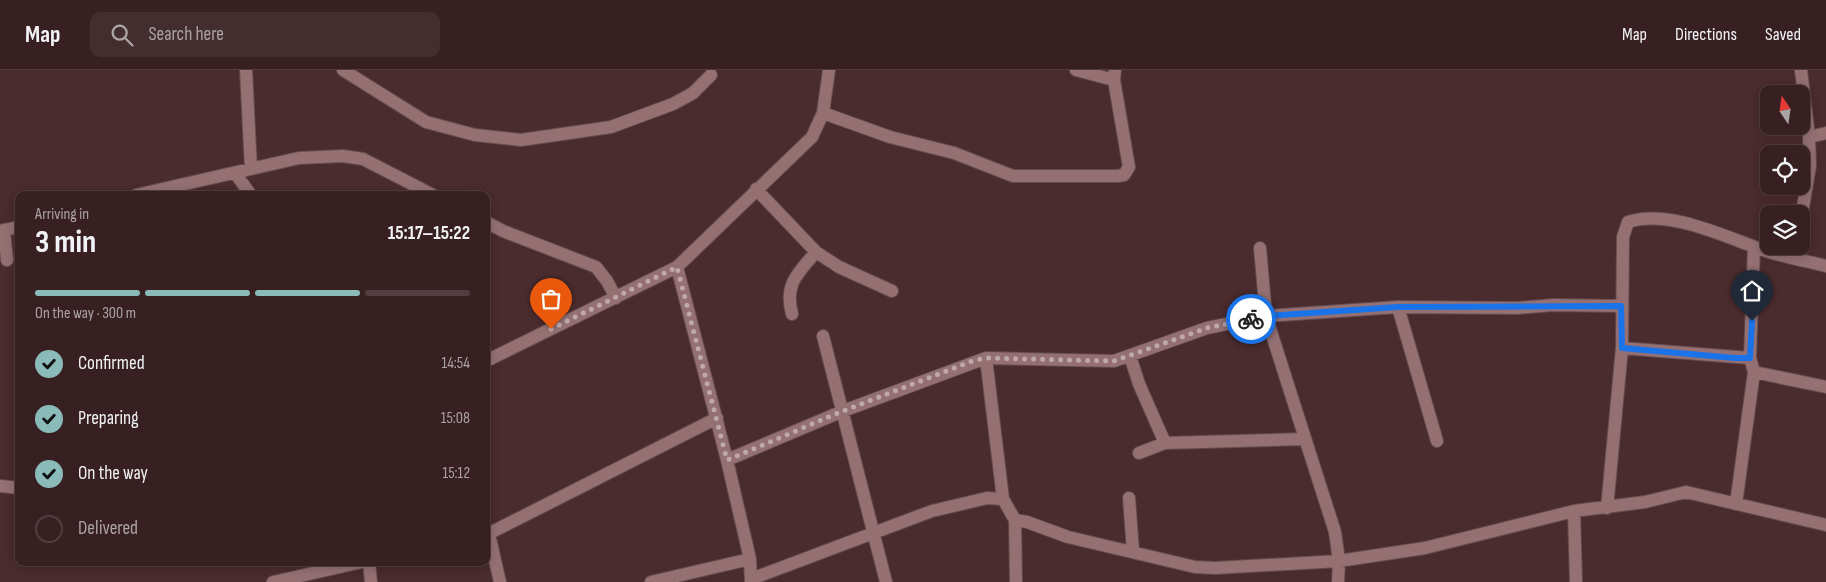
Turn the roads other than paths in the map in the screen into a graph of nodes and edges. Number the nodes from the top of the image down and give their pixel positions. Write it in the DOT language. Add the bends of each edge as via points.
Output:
graph roads {
  1 [pos="246,70"];
  2 [pos="343,70"];
  3 [pos="829,70"];
  4 [pos="1076,70"];
  5 [pos="1801,70"];
  6 [pos="710,75"];
  7 [pos="1114,75"];
  8 [pos="823,113"];
  9 [pos="1826,133"];
  10 [pos="1809,137"];
  11 [pos="251,169"];
  12 [pos="235,173"];
  13 [pos="756,189"];
  14 [pos="154,191"];
  15 [pos="248,191"];
  16 [pos="426,191"];
  17 [pos="1803,205"];
  18 [pos="15,222"];
  19 [pos="490,224"];
  20 [pos="15,227"];
  21 [pos="1,228"];
  22 [pos="1754,247"];
  23 [pos="1260,248"];
  24 [pos="1760,248"];
  25 [pos="816,252"];
  26 [pos="1802,255"];
  27 [pos="9,259"];
  28 [pos="1826,266"];
  29 [pos="677,267"];
  30 [pos="892,291"];
  31 [pos="616,298"];
  32 [pos="1621,306"];
  33 [pos="1398,307"];
  34 [pos="792,314"];
  35 [pos="1266,316"];
  36 [pos="823,336"];
  37 [pos="1622,348"];
  38 [pos="1130,356"];
  39 [pos="986,358"];
  40 [pos="1750,358"];
  41 [pos="490,359"];
  42 [pos="1754,372"];
  43 [pos="1826,387"];
  44 [pos="843,411"];
  45 [pos="717,418"];
  46 [pos="1304,439"];
  47 [pos="1437,441"];
  48 [pos="1165,444"];
  49 [pos="1138,453"];
  50 [pos="727,460"];
  51 [pos="0,486"];
  52 [pos="15,488"];
  53 [pos="1129,498"];
  54 [pos="1003,499"];
  55 [pos="1736,504"];
  56 [pos="1607,508"];
  57 [pos="1574,511"];
  58 [pos="1015,520"];
  59 [pos="1826,525"];
  60 [pos="490,532"];
  61 [pos="874,532"];
  62 [pos="490,545"];
  63 [pos="1133,550"];
  64 [pos="750,559"];
  65 [pos="1339,561"];
  66 [pos="347,566"];
  67 [pos="370,566"];
  68 [pos="295,580"];
  69 [pos="751,580"];
  70 [pos="273,582"];
  71 [pos="372,582"];
  72 [pos="500,582"];
  73 [pos="651,582"];
  74 [pos="886,582"];
  75 [pos="1016,582"];
  76 [pos="1338,582"];
  77 [pos="1576,582"];
  1 -- 11 [label="street"];
  2 -- 6 [label="street" via="426,122 475,134 520,140 611,127 674,104 693,93"];
  3 -- 8 [label="street"];
  4 -- 7 [label="street"];
  5 -- 10 [label="street"];
  7 -- 8 [label="street" via="1129,167 1124,175 1118,176 1014,176 954,153 890,137"];
  8 -- 13 [label="street" via="812,136"];
  9 -- 10 [label="street"];
  10 -- 17 [label="street" via="1810,166"];
  11 -- 12 [label="street"];
  11 -- 16 [label="street" via="299,158 343,156 363,159"];
  12 -- 14 [label="street"];
  12 -- 15 [label="street"];
  13 -- 25 [label="street"];
  13 -- 29 [label="street"];
  18 -- 21 [label="street"];
  19 -- 31 [label="street" via="596,266"];
  20 -- 21 [label="street"];
  21 -- 27 [label="street"];
  22 -- 24 [label="street"];
  22 -- 32 [label="street" via="1664,218 1639,218 1628,222 1623,237"];
  22 -- 40 [label="street"];
  23 -- 35 [label="street"];
  25 -- 30 [label="street" via="833,264"];
  25 -- 34 [label="street" via="793,279 789,293"];
  26 -- 28 [label="street"];
  29 -- 31 [label="street"];
  29 -- 45 [label="street"];
  31 -- 41 [label="street"];
  32 -- 33 [label="street"];
  32 -- 37 [label="street"];
  33 -- 35 [label="street"];
  33 -- 47 [label="street"];
  35 -- 38 [label="street" via="1207,328"];
  35 -- 46 [label="street"];
  36 -- 44 [label="street"];
  37 -- 40 [label="street"];
  37 -- 56 [label="street"];
  38 -- 39 [label="street" via="1103,362"];
  38 -- 48 [label="street"];
  39 -- 44 [label="street"];
  39 -- 54 [label="street"];
  40 -- 42 [label="street"];
  42 -- 43 [label="street"];
  42 -- 55 [label="street"];
  44 -- 50 [label="street"];
  44 -- 61 [label="street"];
  45 -- 50 [label="street"];
  45 -- 60 [label="street"];
  46 -- 48 [label="street"];
  46 -- 65 [label="street" via="1335,532"];
  48 -- 49 [label="street"];
  50 -- 64 [label="street"];
  51 -- 52 [label="street"];
  53 -- 63 [label="street"];
  54 -- 58 [label="street"];
  54 -- 61 [label="street" via="987,498 932,510"];
  55 -- 56 [label="street" via="1686,492"];
  55 -- 59 [label="street"];
  56 -- 57 [label="street"];
  57 -- 65 [label="street" via="1425,548"];
  57 -- 77 [label="street"];
  58 -- 63 [label="street" via="1068,538"];
  58 -- 75 [label="street"];
  61 -- 69 [label="street"];
  61 -- 74 [label="street"];
  62 -- 72 [label="street"];
  63 -- 65 [label="street" via="1195,567"];
  64 -- 69 [label="street"];
  64 -- 73 [label="street"];
  65 -- 76 [label="street"];
  66 -- 68 [label="street"];
  67 -- 71 [label="street"];
  68 -- 70 [label="street"];
}
